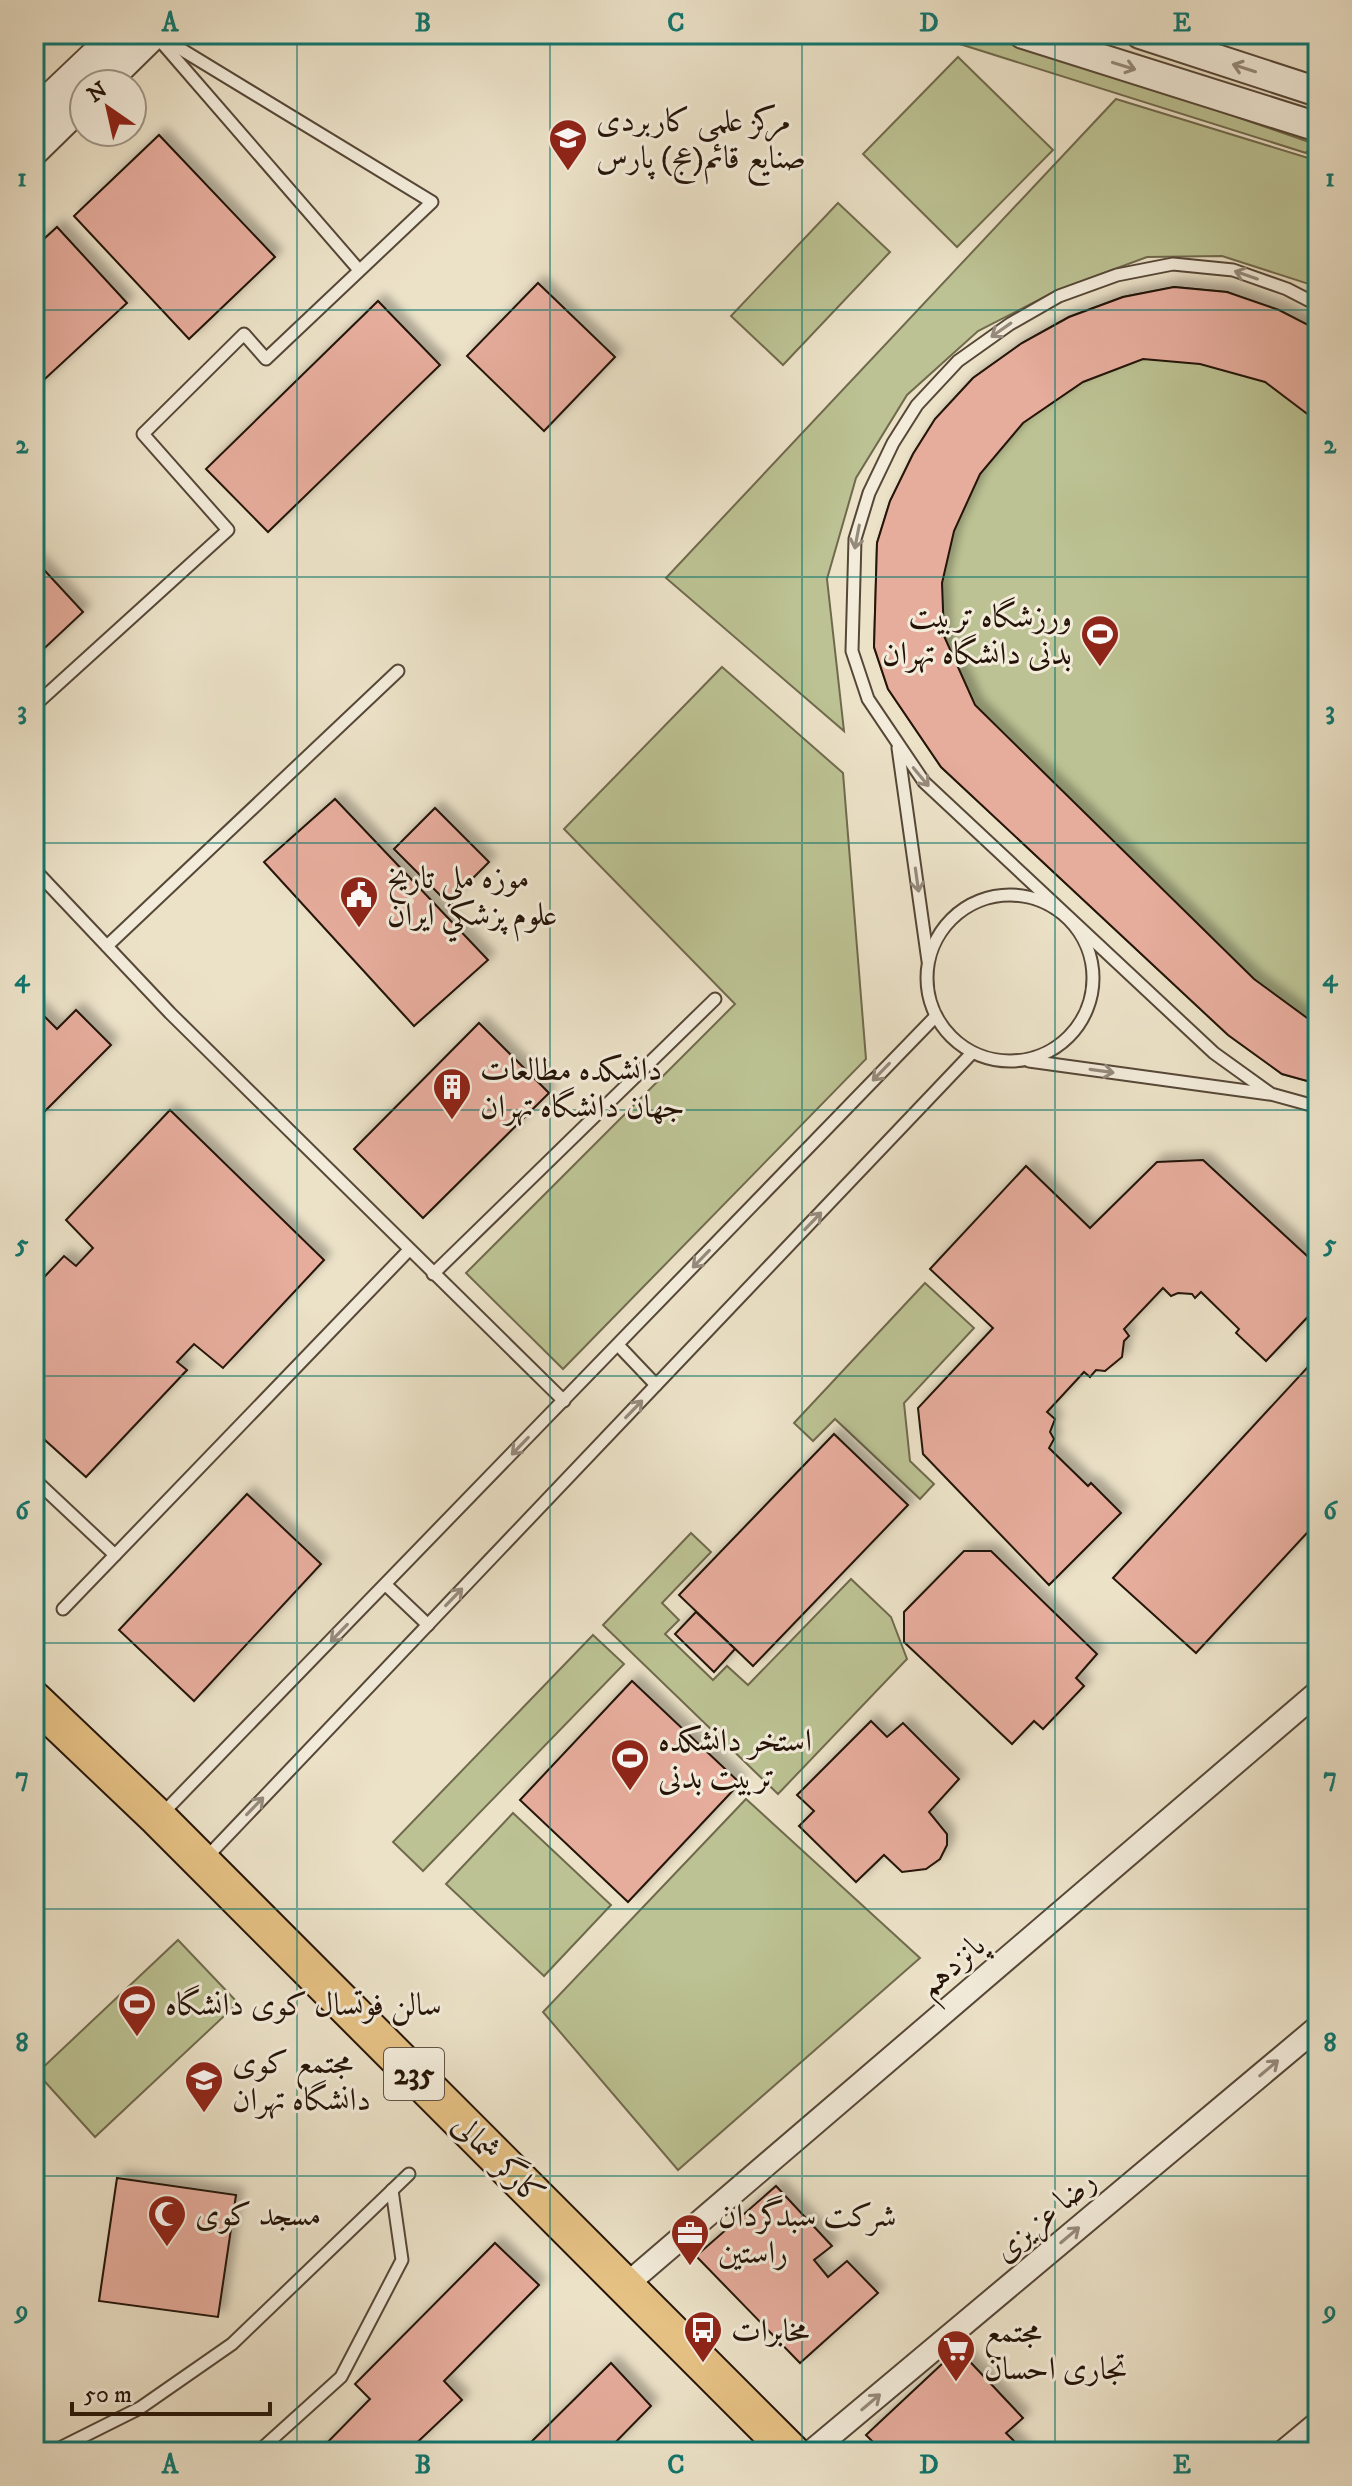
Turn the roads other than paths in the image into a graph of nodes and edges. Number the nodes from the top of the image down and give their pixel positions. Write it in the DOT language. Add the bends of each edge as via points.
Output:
graph roads {
  1 [pos="117,34"];
  2 [pos="155,34"];
  3 [pos="1023,34"];
  4 [pos="1140,34"];
  5 [pos="120,68"];
  6 [pos="1318,92"];
  7 [pos="34,113"];
  8 [pos="68,118"];
  9 [pos="1318,127"];
  10 [pos="34,151"];
  11 [pos="359,270"];
  12 [pos="1318,305"];
  13 [pos="398,671"];
  14 [pos="34,706"];
  15 [pos="898,748"];
  16 [pos="34,869"];
  17 [pos="1063,914"];
  18 [pos="107,946"];
  19 [pos="928,963"];
  20 [pos="715,999"];
  21 [pos="936,1016"];
  22 [pos="972,1053"];
  23 [pos="1024,1060"];
  24 [pos="1271,1094"];
  25 [pos="1318,1107"];
  26 [pos="409,1250"];
  27 [pos="433,1274"];
  28 [pos="618,1345"];
  29 [pos="656,1385"];
  30 [pos="564,1401"];
  31 [pos="34,1479"];
  32 [pos="115,1555"];
  33 [pos="386,1585"];
  34 [pos="63,1609"];
  35 [pos="428,1625"];
  36 [pos="1318,1692"];
  37 [pos="34,1700"];
  38 [pos="158,1818"];
  39 [pos="202,1862"];
  40 [pos="1318,2027"];
  41 [pos="409,2174"];
  42 [pos="392,2190"];
  43 [pos="626,2285"];
  44 [pos="1318,2423"];
  45 [pos="52,2452"];
  46 [pos="258,2452"];
  47 [pos="791,2452"];
  48 [pos="811,2452"];
  49 [pos="1283,2452"];
  1 -- 7 [label="street"];
  2 -- 5 [label="street"];
  2 -- 11 [label="lane"];
  2 -- 11 [label="lane" via="432,202"];
  3 -- 9 [label="street, one-way"];
  6 -- 4 [label="street, one-way"];
  8 -- 10 [label="street"];
  11 -- 14 [label="lane" via="266,359 244,334 143,434 228,530"];
  12 -- 15 [label="lane, one-way" via="1233,270 1173,264 1117,275 1059,296 958,361 917,405 887,455 855,539 852,651 868,699"];
  13 -- 18 [label="lane"];
  15 -- 17 [label="lane, one-way" via="924,782"];
  15 -- 19 [label="lane, one-way"];
  16 -- 18 [label="lane"];
  17 -- 19 [label="lane" via="1038,899 1010,894 982,899 957,914 938,936"];
  17 -- 23 [label="lane" via="1082,935 1092,962 1093,988 1085,1014 1070,1035 1049,1051"];
  17 -- 24 [label="lane" via="1214,1053"];
  18 -- 26 [label="lane"];
  19 -- 21 [label="lane" via="928,991"];
  20 -- 27 [label="lane"];
  21 -- 22 [label="lane"];
  21 -- 28 [label="lane, one-way"];
  22 -- 23 [label="lane" via="998,1061"];
  29 -- 22 [label="lane, one-way"];
  23 -- 24 [label="lane, one-way"];
  24 -- 25 [label="lane"];
  26 -- 27 [label="lane"];
  26 -- 32 [label="lane"];
  27 -- 30 [label="lane"];
  28 -- 29 [label="lane"];
  28 -- 30 [label="lane"];
  35 -- 29 [label="lane, one-way"];
  30 -- 33 [label="lane, one-way"];
  31 -- 32 [label="lane"];
  32 -- 34 [label="lane"];
  33 -- 35 [label="lane"];
  33 -- 38 [label="lane, one-way"];
  39 -- 35 [label="lane, one-way"];
  36 -- 43 [label="street, پانزدهم"];
  37 -- 38 [label="main road, کارگر شمالی / 235"];
  38 -- 39 [label="main road, کارگر شمالی / 235"];
  39 -- 43 [label="main road, کارگر شمالی / 235"];
  48 -- 40 [label="street, رضا عزیزی, one-way"];
  41 -- 42 [label="lane"];
  42 -- 45 [label="lane" via="232,2344 140,2408"];
  42 -- 46 [label="lane" via="402,2260 341,2377"];
  43 -- 47 [label="main road, کارگر شمالی / 235"];
  44 -- 49 [label="street"];
}
